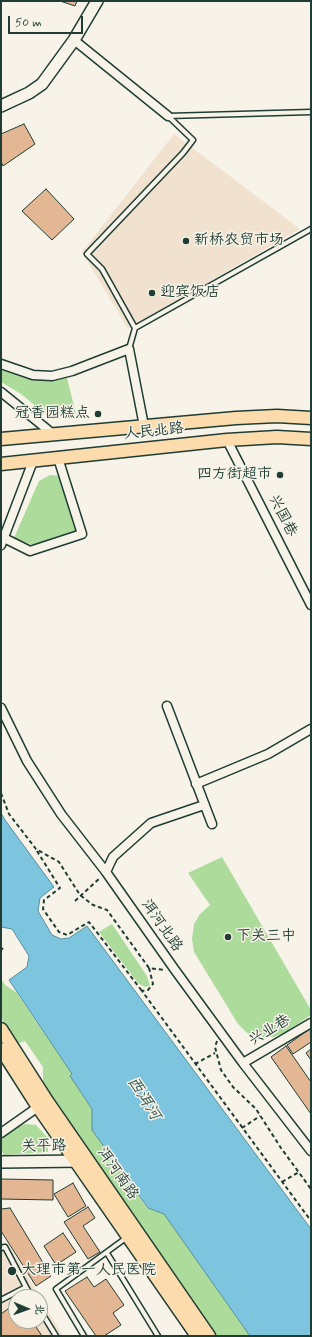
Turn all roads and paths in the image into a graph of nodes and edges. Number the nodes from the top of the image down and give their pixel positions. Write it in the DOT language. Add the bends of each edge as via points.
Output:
graph roads {
  1 [pos="97,1"];
  2 [pos="74,40"];
  3 [pos="1,106"];
  4 [pos="311,112"];
  5 [pos="168,116"];
  6 [pos="311,228"];
  7 [pos="135,328"];
  8 [pos="129,349"];
  9 [pos="1,364"];
  10 [pos="1,392"];
  11 [pos="311,418"];
  12 [pos="144,426"];
  13 [pos="53,434"];
  14 [pos="2,438"];
  15 [pos="311,439"];
  16 [pos="227,440"];
  17 [pos="58,458"];
  18 [pos="33,461"];
  19 [pos="4,464"];
  20 [pos="2,542"];
  21 [pos="311,605"];
  22 [pos="167,706"];
  23 [pos="1,708"];
  24 [pos="311,729"];
  25 [pos="196,784"];
  26 [pos="1,793"];
  27 [pos="204,805"];
  28 [pos="212,824"];
  29 [pos="36,849"];
  30 [pos="106,872"];
  31 [pos="80,895"];
  32 [pos="75,901"];
  33 [pos="149,968"];
  34 [pos="175,970"];
  35 [pos="142,991"];
  36 [pos="311,1023"];
  37 [pos="1,1029"];
  38 [pos="221,1033"];
  39 [pos="1,1049"];
  40 [pos="215,1053"];
  41 [pos="243,1063"];
  42 [pos="195,1064"];
  43 [pos="38,1107"];
  44 [pos="260,1116"];
  45 [pos="242,1128"];
  46 [pos="1,1132"];
  47 [pos="311,1151"];
  48 [pos="76,1161"];
  49 [pos="88,1161"];
  50 [pos="1,1162"];
  51 [pos="299,1172"];
  52 [pos="282,1182"];
  53 [pos="311,1188"];
  54 [pos="311,1221"];
  55 [pos="128,1236"];
  56 [pos="1,1248"];
  57 [pos="107,1253"];
  58 [pos="26,1287"];
  59 [pos="1,1300"];
  60 [pos="48,1323"];
  61 [pos="56,1336"];
  62 [pos="84,1336"];
  63 [pos="158,1336"];
  64 [pos="197,1336"];
  65 [pos="209,1336"];
  1 -- 2 [label="street"];
  2 -- 3 [label="street" via="42,84"];
  2 -- 5 [label="street"];
  4 -- 5 [label="lane"];
  5 -- 7 [label="lane" via="193,140 87,254 102,269"];
  6 -- 7 [label="lane"];
  7 -- 8 [label="lane"];
  8 -- 9 [label="street" via="52,376 33,375"];
  8 -- 12 [label="street"];
  10 -- 13 [label="street"];
  11 -- 12 [label="main road, 人民北路" via="257,417"];
  12 -- 13 [label="main road, 人民北路"];
  13 -- 14 [label="main road, 人民北路"];
  15 -- 16 [label="main road, 人民北路" via="277,437"];
  16 -- 17 [label="main road, 人民北路"];
  16 -- 21 [label="street, 兴国巷"];
  17 -- 18 [label="main road, 人民北路"];
  17 -- 20 [label="street" via="82,534 30,551"];
  18 -- 19 [label="main road, 人民北路"];
  18 -- 20 [label="street"];
  22 -- 25 [label="street"];
  23 -- 30 [label="street, 洱河北路" via="23,755 43,787 78,838"];
  24 -- 25 [label="street" via="268,754"];
  25 -- 27 [label="street"];
  26 -- 29 [label="path" via="10,814"];
  27 -- 28 [label="street"];
  27 -- 30 [label="street" via="151,823 113,857"];
  29 -- 31 [label="path" via="59,862"];
  29 -- 35 [label="path" via="60,888 44,900 43,909 59,932 67,935 89,922"];
  30 -- 31 [label="path"];
  30 -- 34 [label="street, 洱河北路"];
  31 -- 32 [label="path"];
  31 -- 33 [label="path" via="93,905 107,910"];
  33 -- 34 [label="path"];
  33 -- 35 [label="path" via="153,984 148,990"];
  34 -- 38 [label="street, 洱河北路"];
  35 -- 42 [label="path"];
  36 -- 41 [label="street, 兴业巷"];
  37 -- 49 [label="main road, 洱河南路"];
  38 -- 40 [label="path"];
  38 -- 41 [label="street, 洱河北路"];
  39 -- 43 [label="main road, 洱河南路"];
  40 -- 42 [label="path"];
  40 -- 44 [label="path" via="221,1070"];
  41 -- 47 [label="street, 洱河北路"];
  42 -- 45 [label="path"];
  43 -- 46 [label="street"];
  43 -- 48 [label="main road, 洱河南路"];
  44 -- 45 [label="path"];
  44 -- 51 [label="path"];
  45 -- 52 [label="path"];
  48 -- 49 [label="street, 关平路"];
  48 -- 50 [label="street, 关平路"];
  48 -- 55 [label="main road, 洱河南路"];
  49 -- 65 [label="main road, 洱河南路"];
  51 -- 52 [label="path"];
  51 -- 53 [label="path"];
  52 -- 54 [label="path"];
  55 -- 57 [label="lane"];
  55 -- 64 [label="main road, 洱河南路"];
  56 -- 58 [label="lane" via="5,1247"];
  57 -- 62 [label="lane" via="56,1289"];
  57 -- 63 [label="lane"];
  58 -- 59 [label="lane"];
  60 -- 61 [label="lane"];
}
